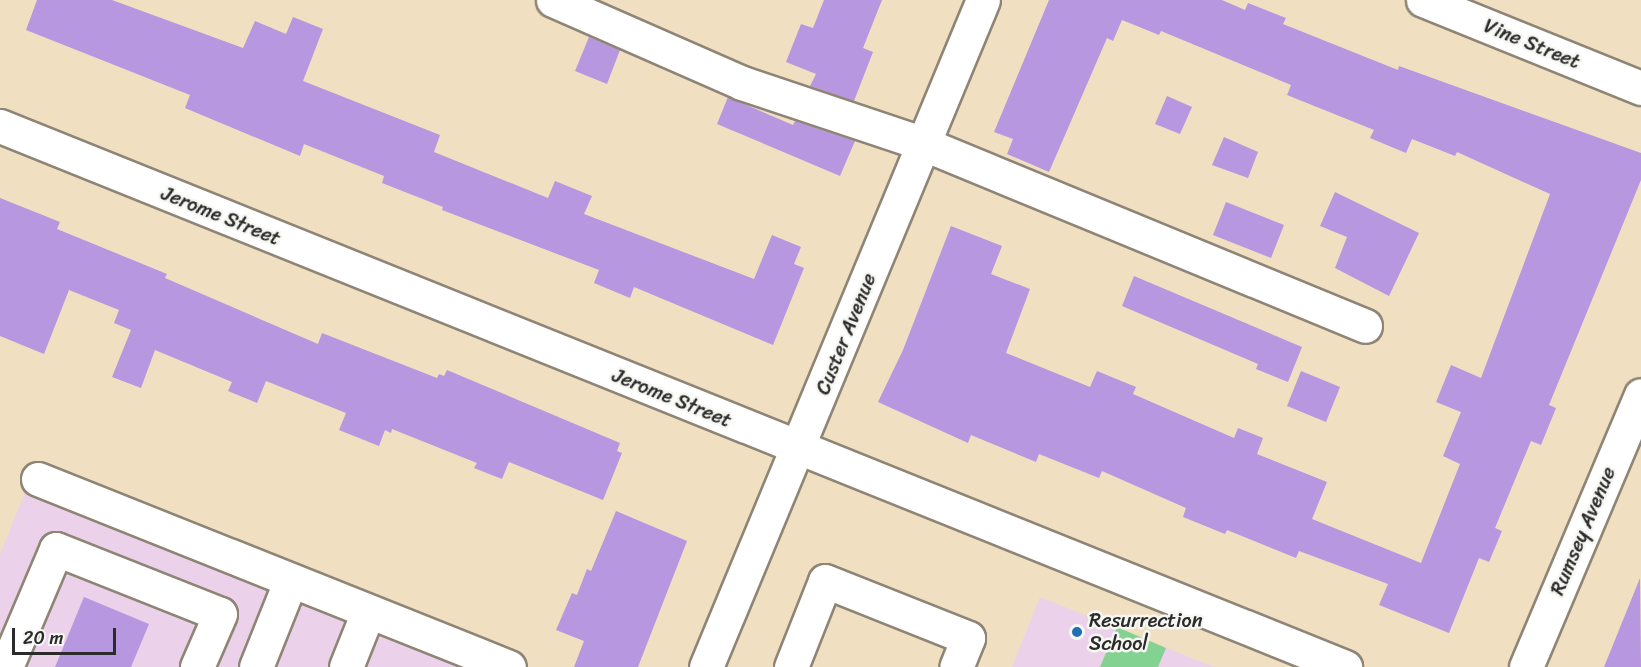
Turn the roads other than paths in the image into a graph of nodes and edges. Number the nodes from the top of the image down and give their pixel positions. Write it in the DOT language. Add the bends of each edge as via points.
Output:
graph roads {
  1 [pos="553,0"];
  2 [pos="983,0"];
  3 [pos="1423,0"];
  4 [pos="1641,88"];
  5 [pos="0,126"];
  6 [pos="924,144"];
  7 [pos="1365,326"];
  8 [pos="1641,395"];
  9 [pos="798,449"];
  10 [pos="38,479"];
  11 [pos="291,582"];
  12 [pos="368,612"];
  13 [pos="454,657"];
  14 [pos="6,667"];
  15 [pos="197,667"];
  16 [pos="256,667"];
  17 [pos="346,667"];
  18 [pos="509,667"];
  19 [pos="706,667"];
  20 [pos="791,667"];
  21 [pos="956,667"];
  22 [pos="1345,667"];
  23 [pos="1526,667"];
  1 -- 6 [label="street" via="742,83"];
  2 -- 6 [label="street, Custer Avenue"];
  3 -- 4 [label="street, Vine Street"];
  5 -- 9 [label="street, Jerome Street"];
  6 -- 7 [label="street"];
  6 -- 9 [label="street, Custer Avenue"];
  8 -- 23 [label="street, Rumsey Avenue"];
  9 -- 19 [label="street, Custer Avenue"];
  9 -- 22 [label="street, Jerome Street"];
  10 -- 11 [label="street"];
  11 -- 12 [label="street"];
  11 -- 16 [label="street"];
  12 -- 13 [label="street"];
  12 -- 17 [label="street"];
  13 -- 18 [label="street"];
  14 -- 15 [label="street" via="56,549 220,614"];
  20 -- 21 [label="street" via="825,581 968,638"];
}
